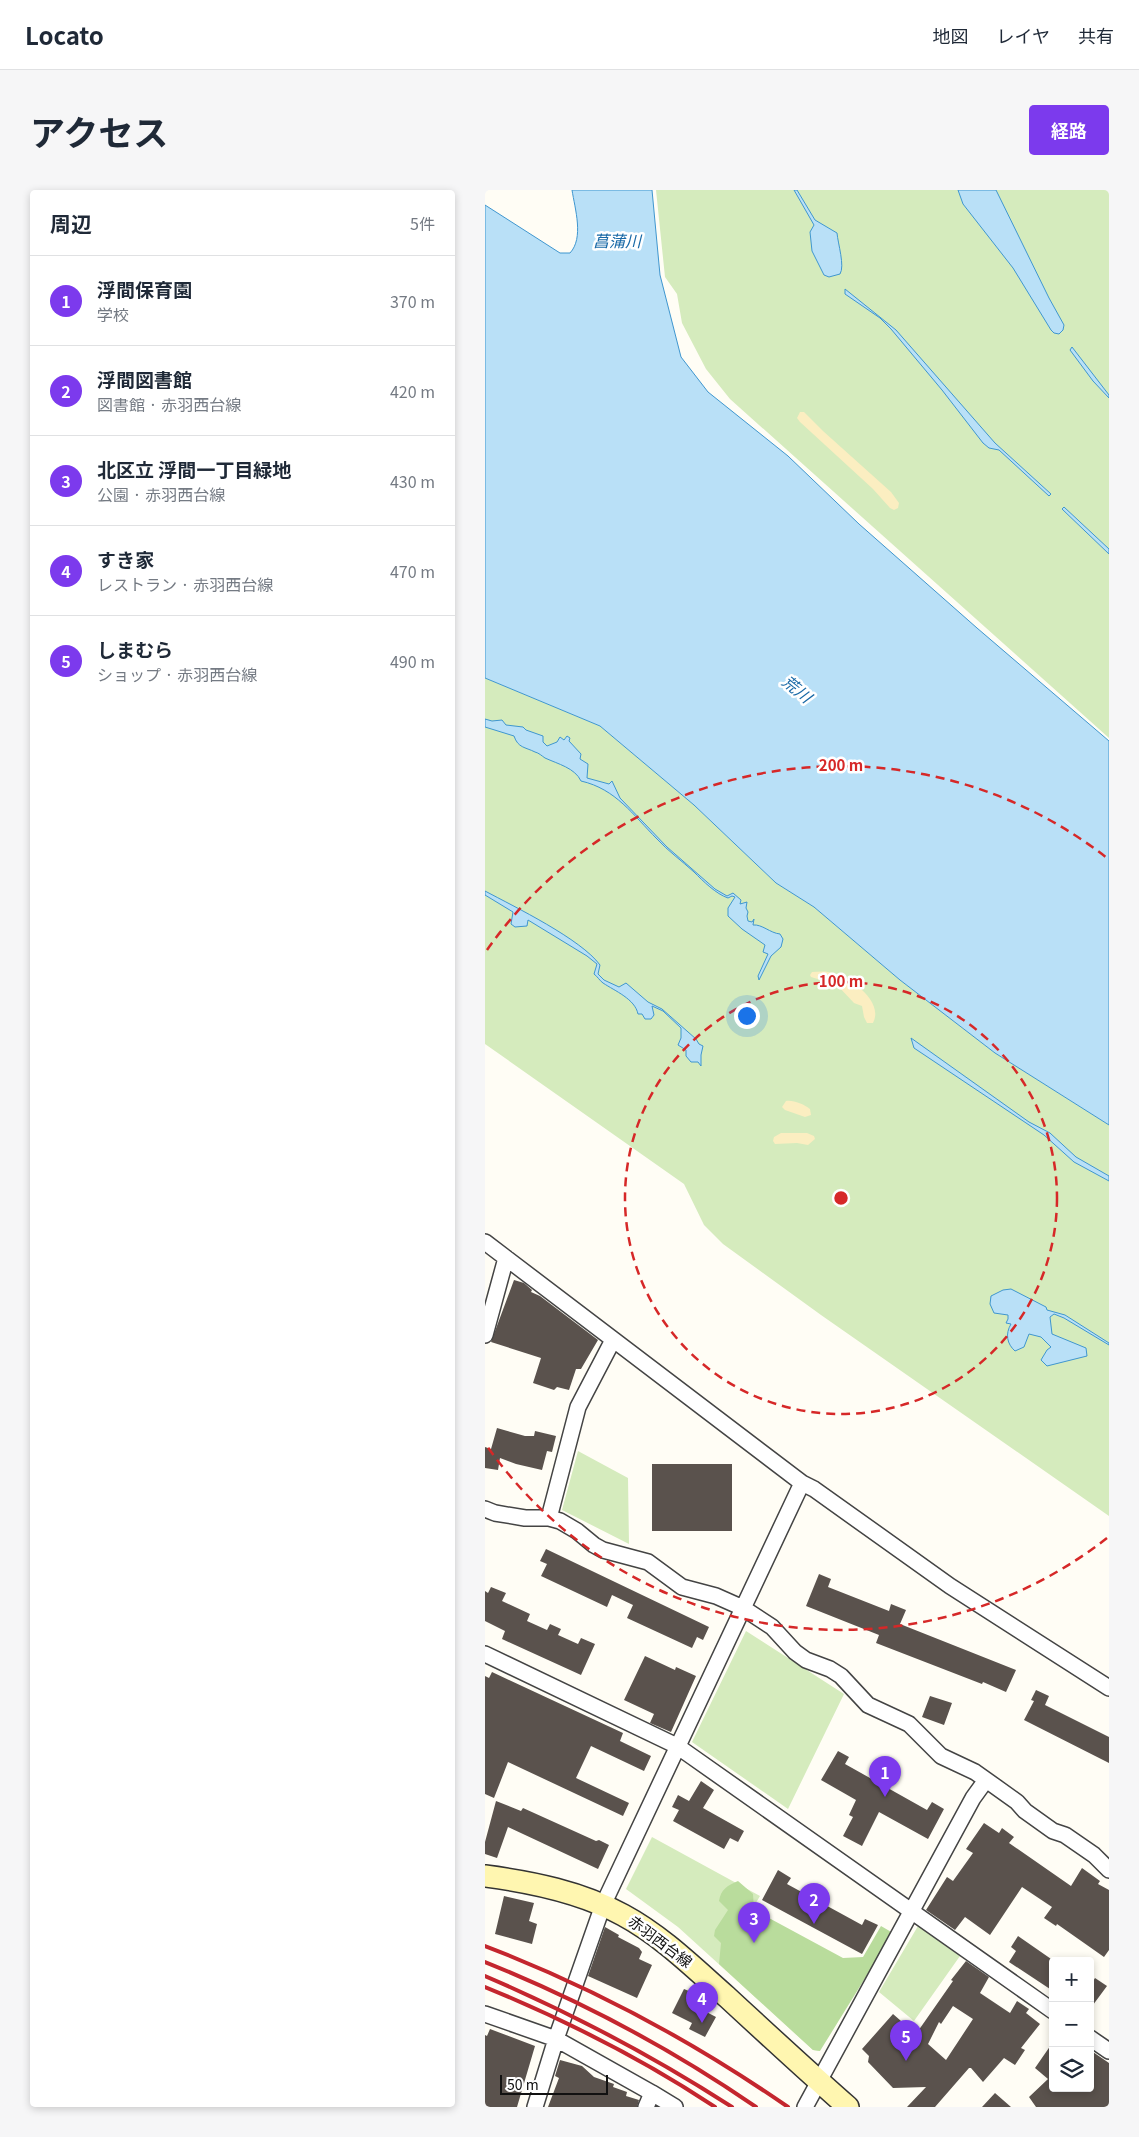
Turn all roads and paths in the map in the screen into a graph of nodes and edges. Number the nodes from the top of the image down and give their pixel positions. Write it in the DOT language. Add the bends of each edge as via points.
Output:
graph roads {
  1 [pos="485,1242"];
  2 [pos="506,1258"];
  3 [pos="485,1335"];
  4 [pos="613,1340"];
  5 [pos="802,1483"];
  6 [pos="485,1509"];
  7 [pos="549,1518"];
  8 [pos="743,1608"];
  9 [pos="485,1654"];
  10 [pos="1109,1688"];
  11 [pos="677,1746"];
  12 [pos="986,1780"];
  13 [pos="1109,1870"];
  14 [pos="485,1876"];
  15 [pos="603,1905"];
  16 [pos="912,1911"];
  17 [pos="1049,2008"];
  18 [pos="485,2014"];
  19 [pos="555,2039"];
  20 [pos="1094,2041"];
  21 [pos="1109,2051"];
  22 [pos="819,2081"];
  23 [pos="649,2100"];
  24 [pos="535,2107"];
  25 [pos="675,2107"];
  26 [pos="805,2107"];
  27 [pos="848,2107"];
  1 -- 2 [label="street"];
  2 -- 3 [label="street"];
  2 -- 4 [label="street"];
  4 -- 5 [label="street"];
  4 -- 7 [label="street" via="577,1407"];
  5 -- 8 [label="street"];
  5 -- 10 [label="street" via="951,1586"];
  6 -- 7 [label="street" via="495,1514"];
  7 -- 8 [label="street" via="568,1525 603,1550 648,1562 682,1588 716,1596"];
  8 -- 11 [label="street"];
  8 -- 12 [label="street" via="806,1660 841,1676 868,1705 909,1724 941,1756"];
  9 -- 11 [label="street"];
  11 -- 15 [label="street"];
  11 -- 16 [label="street"];
  12 -- 13 [label="street"];
  12 -- 16 [label="street"];
  14 -- 15 [label="main road, 赤羽西台線" via="531,1883"];
  15 -- 19 [label="street"];
  15 -- 22 [label="main road, 赤羽西台線" via="662,1940"];
  16 -- 17 [label="street"];
  16 -- 22 [label="street"];
  18 -- 19 [label="street"];
  19 -- 23 [label="street"];
  19 -- 24 [label="street"];
  20 -- 21 [label="street"];
  22 -- 26 [label="street"];
  22 -- 27 [label="main road, 赤羽西台線"];
  23 -- 25 [label="street"];
}
